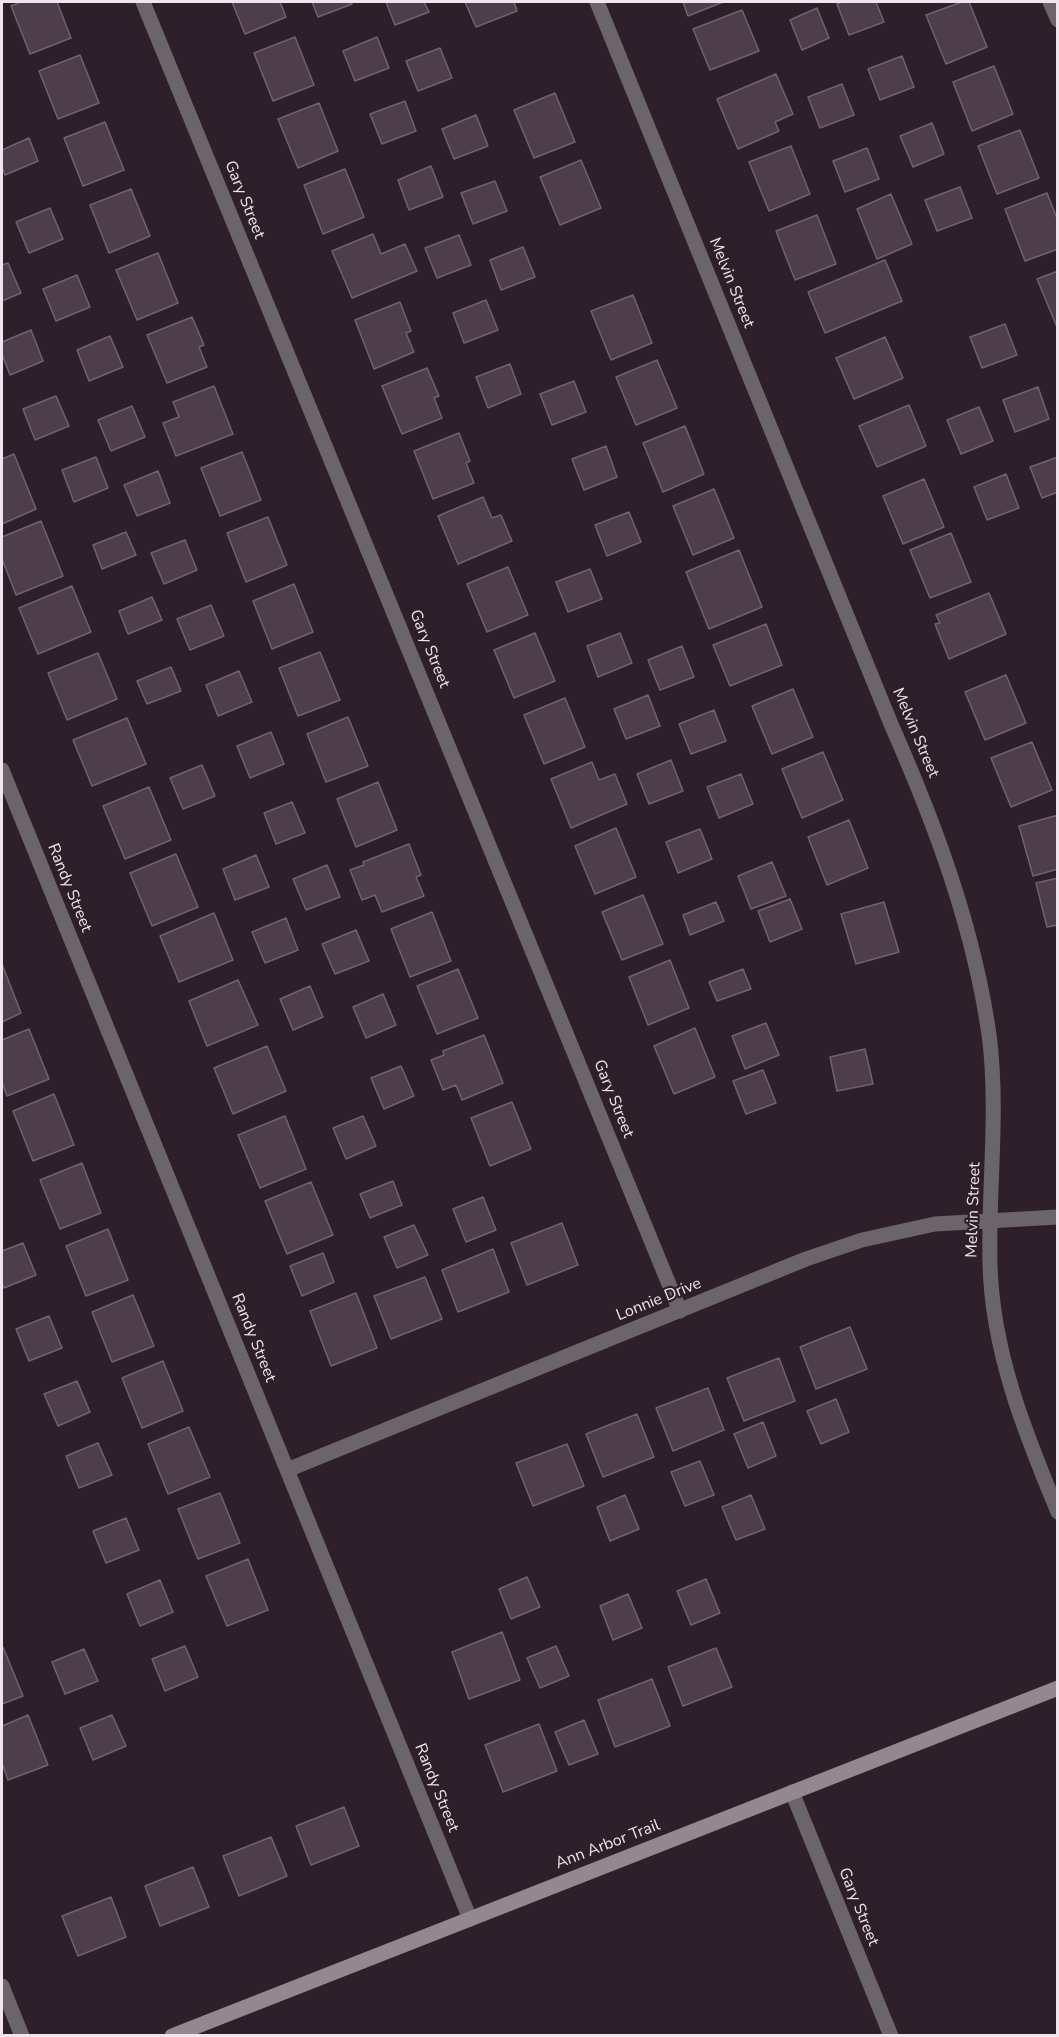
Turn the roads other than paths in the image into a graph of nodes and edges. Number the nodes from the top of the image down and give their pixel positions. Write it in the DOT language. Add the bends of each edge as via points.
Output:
graph roads {
  1 [pos="143,2"];
  2 [pos="597,2"];
  3 [pos="1050,2"];
  4 [pos="1058,20"];
  5 [pos="2,770"];
  6 [pos="1058,1217"];
  7 [pos="991,1221"];
  8 [pos="680,1311"];
  9 [pos="287,1470"];
  10 [pos="1058,1512"];
  11 [pos="1058,1688"];
  12 [pos="792,1792"];
  13 [pos="470,1919"];
  14 [pos="2,1986"];
  15 [pos="22,2036"];
  16 [pos="172,2036"];
  17 [pos="891,2036"];
  1 -- 8 [label="street, Gary Street"];
  2 -- 7 [label="street, Melvin Street" via="951,872 974,953 989,1035 994,1119"];
  3 -- 4 [label="street"];
  5 -- 9 [label="street, Randy Street"];
  6 -- 7 [label="street, Lonnie Drive"];
  7 -- 8 [label="street, Lonnie Drive" via="935,1224 862,1240"];
  7 -- 10 [label="street, Melvin Street" via="992,1291 1003,1356 1026,1434"];
  8 -- 9 [label="street, Lonnie Drive"];
  9 -- 13 [label="street, Randy Street"];
  11 -- 12 [label="street, Ann Arbor Trail"];
  12 -- 13 [label="street, Ann Arbor Trail"];
  12 -- 17 [label="street, Gary Street"];
  13 -- 16 [label="street, Ann Arbor Trail"];
  14 -- 15 [label="street"];
}
